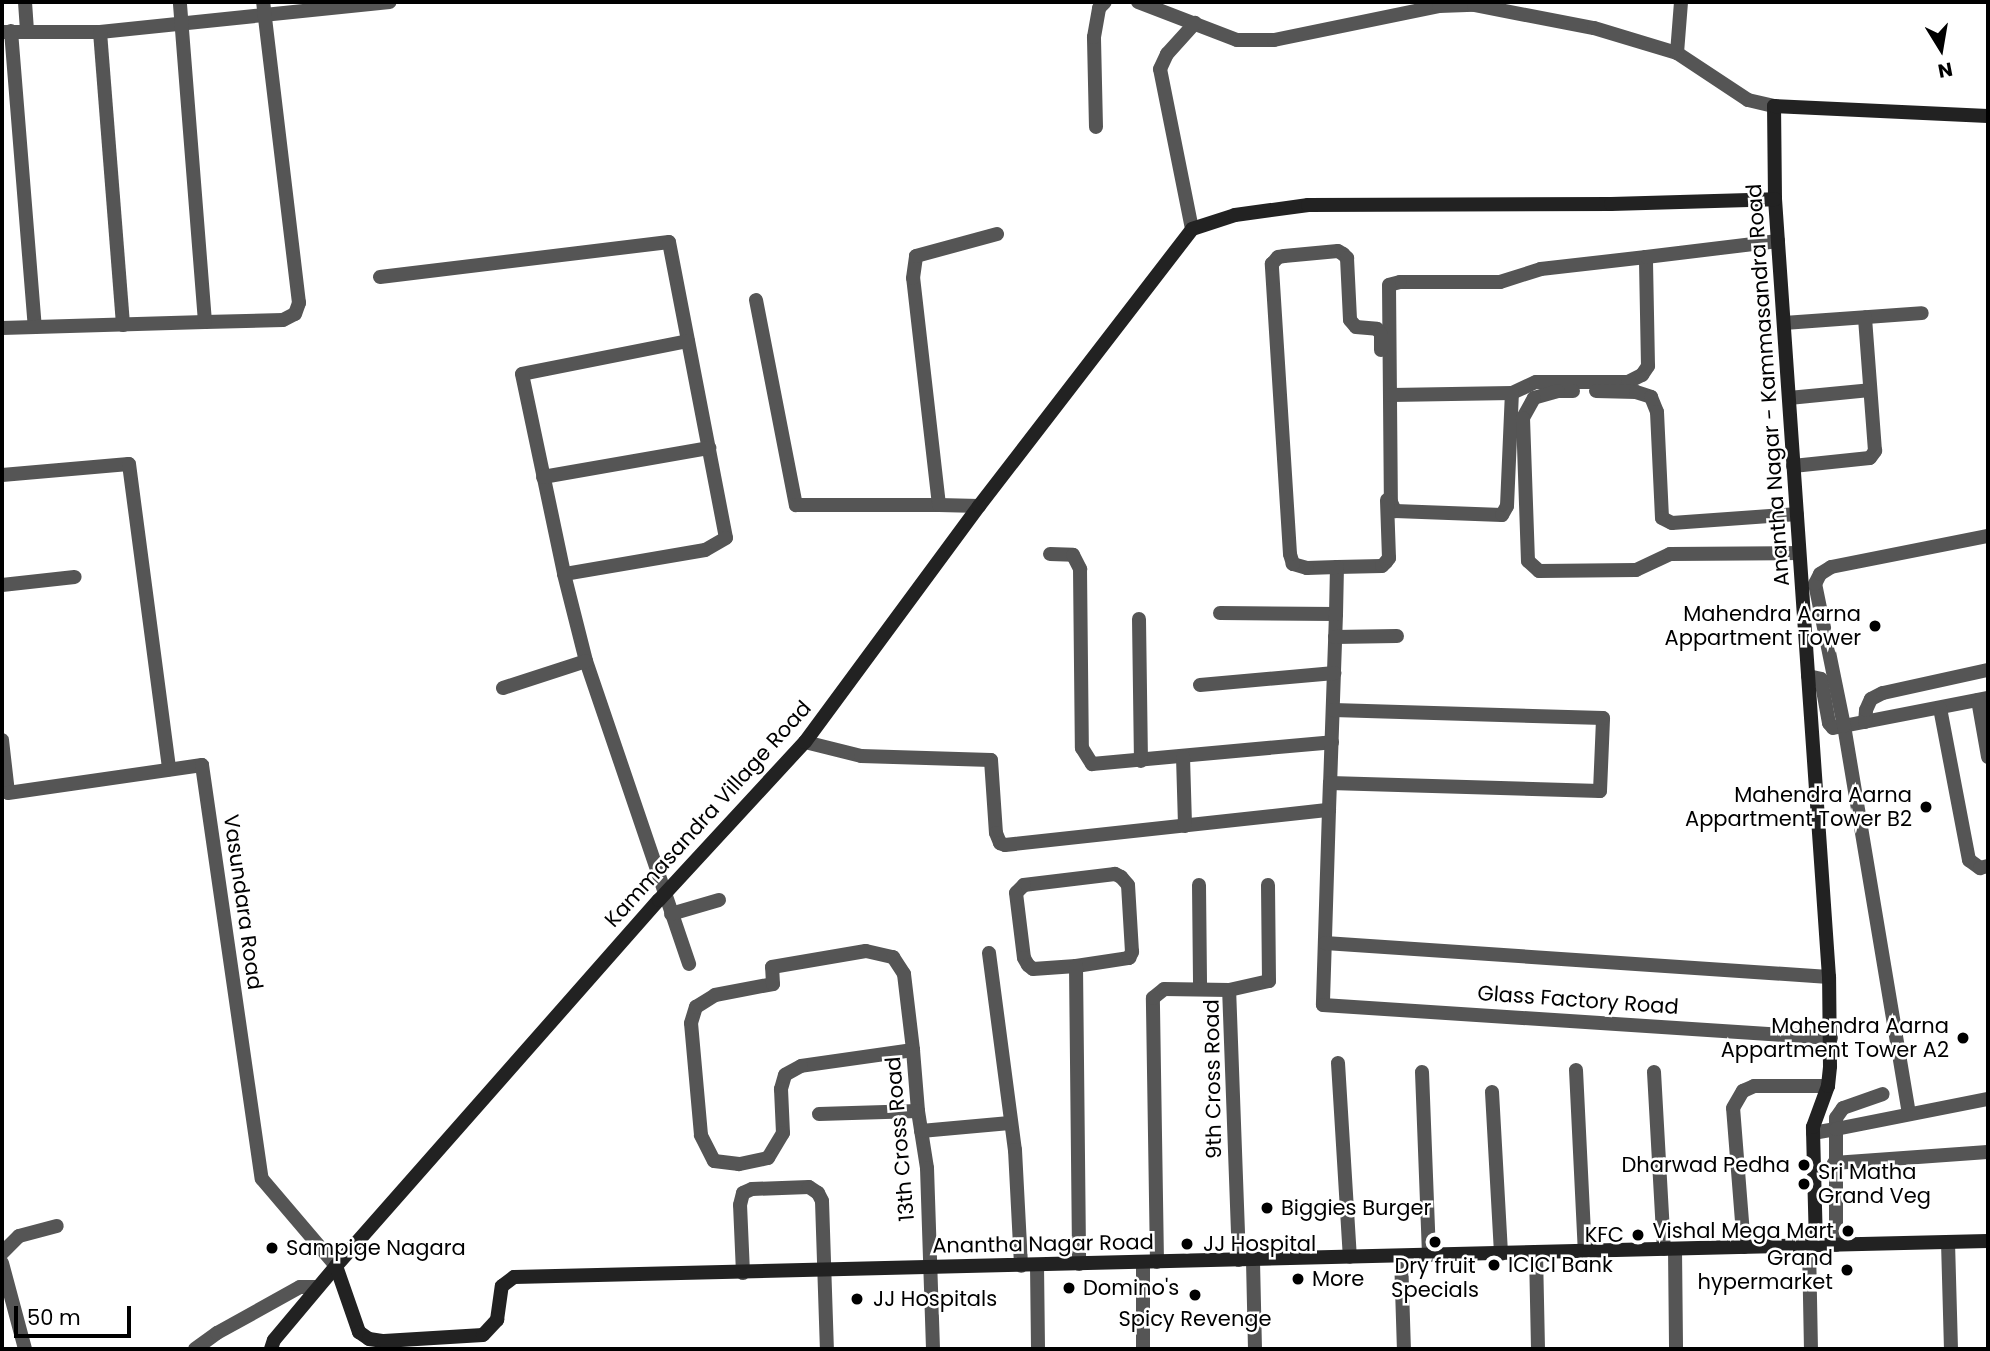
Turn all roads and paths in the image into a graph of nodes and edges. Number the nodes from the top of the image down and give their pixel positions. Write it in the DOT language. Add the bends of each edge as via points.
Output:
graph roads {
  1 [pos="25,2"];
  2 [pos="180,2"];
  3 [pos="389,2"];
  4 [pos="1105,2"];
  5 [pos="1138,2"];
  6 [pos="1681,2"];
  7 [pos="340,5"];
  8 [pos="264,9"];
  9 [pos="1195,23"];
  10 [pos="182,24"];
  11 [pos="27,30"];
  12 [pos="6,31"];
  13 [pos="100,32"];
  14 [pos="1677,53"];
  15 [pos="1774,106"];
  16 [pos="1988,116"];
  17 [pos="1096,127"];
  18 [pos="1775,198"];
  19 [pos="1192,229"];
  20 [pos="997,234"];
  21 [pos="1778,241"];
  22 [pos="1646,257"];
  23 [pos="380,277"];
  24 [pos="757,300"];
  25 [pos="1923,313"];
  26 [pos="1865,317"];
  27 [pos="205,322"];
  28 [pos="1784,323"];
  29 [pos="123,325"];
  30 [pos="35,327"];
  31 [pos="2,328"];
  32 [pos="688,341"];
  33 [pos="1870,390"];
  34 [pos="1512,393"];
  35 [pos="1391,394"];
  36 [pos="1789,398"];
  37 [pos="709,448"];
  38 [pos="1793,467"];
  39 [pos="2,475"];
  40 [pos="543,477"];
  41 [pos="939,505"];
  42 [pos="979,506"];
  43 [pos="1797,514"];
  44 [pos="1988,536"];
  45 [pos="1799,552"];
  46 [pos="1050,554"];
  47 [pos="1337,567"];
  48 [pos="564,573"];
  49 [pos="75,577"];
  50 [pos="2,585"];
  51 [pos="1220,613"];
  52 [pos="1336,614"];
  53 [pos="1139,619"];
  54 [pos="1397,636"];
  55 [pos="1335,637"];
  56 [pos="586,661"];
  57 [pos="1988,670"];
  58 [pos="1334,673"];
  59 [pos="1808,676"];
  60 [pos="1200,685"];
  61 [pos="503,688"];
  62 [pos="1983,699"];
  63 [pos="1940,708"];
  64 [pos="1333,710"];
  65 [pos="1865,722"];
  66 [pos="1844,726"];
  67 [pos="2,740"];
  68 [pos="805,742"];
  69 [pos="1332,742"];
  70 [pos="1183,757"];
  71 [pos="1988,757"];
  72 [pos="1141,761"];
  73 [pos="169,769"];
  74 [pos="1330,783"];
  75 [pos="5,794"];
  76 [pos="1329,810"];
  77 [pos="1185,826"];
  78 [pos="1988,866"];
  79 [pos="1199,885"];
  80 [pos="1268,885"];
  81 [pos="664,894"];
  82 [pos="719,900"];
  83 [pos="671,914"];
  84 [pos="1325,943"];
  85 [pos="989,953"];
  86 [pos="689,964"];
  87 [pos="1076,966"];
  88 [pos="1829,976"];
  89 [pos="1200,989"];
  90 [pos="1229,990"];
  91 [pos="1831,1038"];
  92 [pos="914,1050"];
  93 [pos="1338,1063"];
  94 [pos="1576,1070"];
  95 [pos="1422,1072"];
  96 [pos="1654,1072"];
  97 [pos="1828,1086"];
  98 [pos="1492,1092"];
  99 [pos="1883,1094"];
  100 [pos="1988,1099"];
  101 [pos="918,1111"];
  102 [pos="819,1114"];
  103 [pos="1909,1114"];
  104 [pos="1010,1123"];
  105 [pos="1836,1129"];
  106 [pos="921,1131"];
  107 [pos="1813,1133"];
  108 [pos="1988,1152"];
  109 [pos="1834,1163"];
  110 [pos="57,1226"];
  111 [pos="1988,1241"];
  112 [pos="1948,1242"];
  113 [pos="1813,1245"];
  114 [pos="1836,1245"];
  115 [pos="1744,1247"];
  116 [pos="1669,1249"];
  117 [pos="1585,1251"];
  118 [pos="1536,1252"];
  119 [pos="2,1253"];
  120 [pos="1501,1254"];
  121 [pos="1429,1255"];
  122 [pos="1401,1256"];
  123 [pos="1350,1257"];
  124 [pos="1246,1261"];
  125 [pos="1150,1262"];
  126 [pos="2,1263"];
  127 [pos="1079,1264"];
  128 [pos="1037,1265"];
  129 [pos="336,1266"];
  130 [pos="1021,1266"];
  131 [pos="932,1268"];
  132 [pos="824,1271"];
  133 [pos="743,1273"];
  134 [pos="317,1287"];
  135 [pos="25,1349"];
  136 [pos="195,1349"];
  137 [pos="271,1349"];
  138 [pos="827,1349"];
  139 [pos="933,1349"];
  140 [pos="1038,1349"];
  141 [pos="1143,1349"];
  142 [pos="1255,1349"];
  143 [pos="1404,1349"];
  144 [pos="1538,1349"];
  145 [pos="1676,1349"];
  146 [pos="1811,1349"];
  147 [pos="1951,1349"];
  1 -- 11 [label="street"];
  2 -- 10 [label="street"];
  3 -- 7 [label="street"];
  4 -- 17 [label="street" via="1099,8 1094,37"];
  5 -- 9 [label="street"];
  6 -- 14 [label="street"];
  7 -- 8 [label="street"];
  8 -- 10 [label="street"];
  8 -- 27 [label="street" via="299,303 295,314 283,320"];
  9 -- 14 [label="street" via="1237,40 1273,40 1439,6 1474,5 1594,28"];
  9 -- 19 [label="street" via="1167,54 1160,69"];
  10 -- 13 [label="street"];
  10 -- 27 [label="street"];
  11 -- 12 [label="street"];
  11 -- 13 [label="street"];
  12 -- 30 [label="street"];
  13 -- 29 [label="street"];
  14 -- 15 [label="street" via="1748,100"];
  15 -- 16 [label="street"];
  15 -- 18 [label="street, Anantha Nagar - Kammasandra Road"];
  18 -- 19 [label="street" via="1308,205 1235,215"];
  18 -- 21 [label="street, Anantha Nagar - Kammasandra Road"];
  19 -- 42 [label="street, Kammasandra Village Road"];
  20 -- 41 [label="street" via="916,256 913,278"];
  21 -- 22 [label="street"];
  21 -- 28 [label="street, Anantha Nagar - Kammasandra Road"];
  22 -- 34 [label="street" via="1648,366 1643,375 1629,382 1536,382"];
  22 -- 35 [label="street" via="1541,269 1500,282 1389,285"];
  23 -- 32 [label="street" via="669,242"];
  24 -- 41 [label="street" via="796,505"];
  25 -- 26 [label="street"];
  26 -- 28 [label="street"];
  26 -- 33 [label="street"];
  27 -- 29 [label="street"];
  28 -- 36 [label="street, Anantha Nagar - Kammasandra Road"];
  29 -- 30 [label="street"];
  30 -- 31 [label="street"];
  32 -- 37 [label="street"];
  32 -- 40 [label="street" via="522,374"];
  33 -- 36 [label="street"];
  33 -- 38 [label="street" via="1876,442 1870,458"];
  34 -- 35 [label="street"];
  34 -- 35 [label="street" via="1507,506 1496,517 1395,511 1391,502"];
  36 -- 38 [label="street, Anantha Nagar - Kammasandra Road"];
  37 -- 40 [label="street"];
  37 -- 48 [label="street" via="726,538 705,550"];
  38 -- 43 [label="street, Anantha Nagar - Kammasandra Road"];
  39 -- 73 [label="street" via="129,464"];
  40 -- 48 [label="street"];
  41 -- 42 [label="street"];
  42 -- 68 [label="street, Kammasandra Village Road"];
  43 -- 45 [label="street, Anantha Nagar - Kammasandra Road"];
  43 -- 45 [label="street" via="1672,523 1662,518 1657,412 1651,397 1636,392 1558,391 1534,398 1523,418 1528,561 1539,571 1636,570 1670,554"];
  44 -- 66 [label="street" via="1831,567 1820,574 1815,584"];
  45 -- 59 [label="street, Anantha Nagar - Kammasandra Road"];
  46 -- 72 [label="street" via="1073,555 1080,569 1082,748 1091,764"];
  47 -- 47 [label="street" via="1307,568 1293,564 1290,554 1272,264 1278,257 1338,251 1348,258 1352,324 1372,327 1381,334 1389,558 1382,566"];
  47 -- 52 [label="street"];
  48 -- 56 [label="street"];
  49 -- 50 [label="street"];
  51 -- 52 [label="street"];
  52 -- 55 [label="street"];
  53 -- 72 [label="street"];
  54 -- 55 [label="street"];
  55 -- 58 [label="street"];
  56 -- 61 [label="street"];
  56 -- 81 [label="street"];
  57 -- 65 [label="street" via="1883,693 1871,699"];
  58 -- 60 [label="street"];
  58 -- 64 [label="street"];
  59 -- 66 [label="street" via="1821,679 1829,723 1833,728"];
  59 -- 88 [label="street, Anantha Nagar - Kammasandra Road"];
  62 -- 63 [label="street"];
  62 -- 71 [label="street"];
  63 -- 65 [label="street"];
  63 -- 78 [label="street" via="1969,860 1980,868"];
  64 -- 69 [label="street"];
  64 -- 74 [label="street" via="1603,718 1601,779 1600,791"];
  65 -- 66 [label="street"];
  66 -- 103 [label="street"];
  67 -- 75 [label="street, Vasundara Road"];
  68 -- 77 [label="street" via="861,756 991,760 996,832 1005,845"];
  68 -- 81 [label="street, Kammasandra Village Road"];
  69 -- 70 [label="street"];
  69 -- 74 [label="street"];
  70 -- 72 [label="street"];
  70 -- 77 [label="street"];
  73 -- 75 [label="street, Vasundara Road"];
  73 -- 129 [label="street, Vasundara Road" via="202,765 262,1179"];
  74 -- 76 [label="street"];
  76 -- 77 [label="street"];
  76 -- 84 [label="street"];
  79 -- 89 [label="street"];
  80 -- 90 [label="street, 9th Cross Road" via="1269,981"];
  81 -- 83 [label="street"];
  81 -- 129 [label="street, Kammasandra Village Road"];
  82 -- 83 [label="street"];
  83 -- 86 [label="street"];
  84 -- 88 [label="street, Glass Factory Road"];
  84 -- 91 [label="street, Glass Factory Road" via="1323,1005"];
  85 -- 104 [label="street"];
  87 -- 87 [label="street" via="1033,969 1028,965 1018,888 1115,874 1128,885 1132,952 1129,958"];
  87 -- 127 [label="street"];
  88 -- 91 [label="street, Anantha Nagar - Kammasandra Road"];
  89 -- 90 [label="street"];
  89 -- 125 [label="street" via="1164,989 1153,998"];
  90 -- 124 [label="street, 9th Cross Road"];
  91 -- 97 [label="street, Anantha Nagar - Kammasandra Road"];
  92 -- 92 [label="street, 13th Cross Road" via="801,1066 785,1074 780,1089 783,1133 768,1158 739,1164 714,1161 701,1135 691,1023 696,1007 715,995 773,984 772,967 866,951 893,957 904,974"];
  92 -- 101 [label="street, 13th Cross Road"];
  93 -- 123 [label="street"];
  94 -- 117 [label="street"];
  95 -- 121 [label="street"];
  96 -- 116 [label="street"];
  97 -- 107 [label="street, Anantha Nagar - Kammasandra Road"];
  97 -- 115 [label="street" via="1754,1086 1743,1091 1733,1108"];
  98 -- 120 [label="street"];
  99 -- 105 [label="street" via="1843,1108"];
  100 -- 103 [label="street"];
  101 -- 102 [label="street"];
  101 -- 106 [label="street, 13th Cross Road"];
  103 -- 105 [label="street"];
  104 -- 106 [label="street"];
  104 -- 130 [label="street"];
  105 -- 107 [label="street"];
  105 -- 109 [label="street"];
  106 -- 131 [label="street, 13th Cross Road"];
  107 -- 113 [label="street, Anantha Nagar - Kammasandra Road"];
  108 -- 109 [label="street"];
  109 -- 114 [label="street"];
  110 -- 119 [label="street" via="19,1236"];
  111 -- 112 [label="street, Anantha Nagar Road"];
  112 -- 114 [label="street, Anantha Nagar Road"];
  112 -- 147 [label="street"];
  113 -- 114 [label="street, Anantha Nagar Road"];
  113 -- 115 [label="street, Anantha Nagar Road"];
  113 -- 146 [label="street"];
  115 -- 116 [label="street, Anantha Nagar Road"];
  116 -- 117 [label="street, Anantha Nagar Road"];
  116 -- 145 [label="street"];
  117 -- 118 [label="street, Anantha Nagar Road"];
  118 -- 120 [label="street, Anantha Nagar Road"];
  118 -- 144 [label="street"];
  120 -- 121 [label="street, Anantha Nagar Road"];
  121 -- 122 [label="street, Anantha Nagar Road"];
  122 -- 123 [label="street, Anantha Nagar Road"];
  122 -- 143 [label="street"];
  123 -- 124 [label="street, Anantha Nagar Road"];
  124 -- 125 [label="street, Anantha Nagar Road"];
  124 -- 142 [label="street, 9th Cross Road"];
  125 -- 127 [label="street, Anantha Nagar Road"];
  125 -- 141 [label="street"];
  126 -- 135 [label="street"];
  127 -- 128 [label="street, Anantha Nagar Road"];
  128 -- 130 [label="street, Anantha Nagar Road"];
  128 -- 140 [label="street"];
  129 -- 133 [label="street, Anantha Nagar Road" via="359,1332 384,1341 489,1332 497,1320 499,1293 514,1277"];
  129 -- 134 [label="street"];
  130 -- 131 [label="street, Anantha Nagar Road"];
  131 -- 132 [label="street, Anantha Nagar Road"];
  131 -- 139 [label="street, 13th Cross Road"];
  132 -- 133 [label="street, Anantha Nagar Road"];
  132 -- 133 [label="street" via="822,1201 809,1187 743,1193"];
  132 -- 138 [label="street"];
  134 -- 136 [label="street" via="300,1287"];
  134 -- 137 [label="street"];
}
